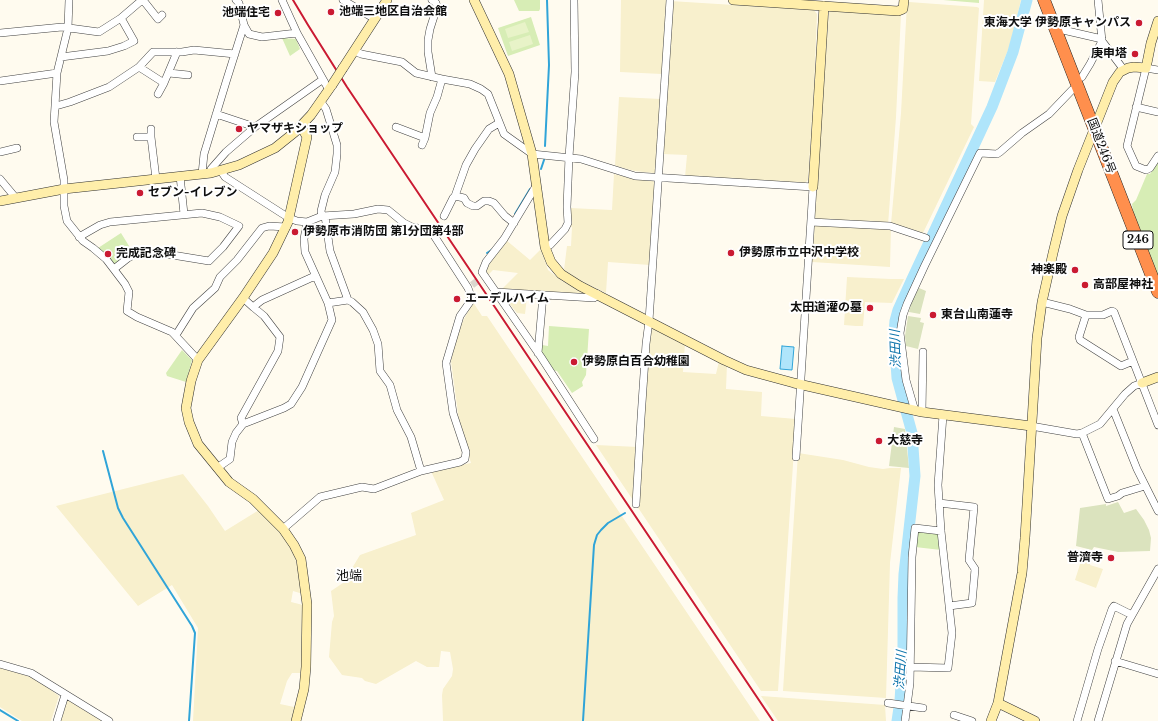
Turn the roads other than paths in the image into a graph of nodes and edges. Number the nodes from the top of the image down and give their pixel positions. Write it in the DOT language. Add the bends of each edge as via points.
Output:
graph roads {
  1 [pos="69,0"];
  2 [pos="143,0"];
  3 [pos="236,0"];
  4 [pos="282,0"];
  5 [pos="345,0"];
  6 [pos="387,0"];
  7 [pos="432,0"];
  8 [pos="474,0"];
  9 [pos="574,0"];
  10 [pos="670,0"];
  11 [pos="733,0"];
  12 [pos="904,0"];
  13 [pos="1044,0"];
  14 [pos="1098,0"];
  15 [pos="824,6"];
  16 [pos="121,18"];
  17 [pos="158,19"];
  18 [pos="375,19"];
  19 [pos="1158,21"];
  20 [pos="244,25"];
  21 [pos="68,28"];
  22 [pos="1056,31"];
  23 [pos="0,33"];
  24 [pos="297,33"];
  25 [pos="1102,40"];
  26 [pos="354,51"];
  27 [pos="177,52"];
  28 [pos="235,54"];
  29 [pos="61,57"];
  30 [pos="139,67"];
  31 [pos="1146,68"];
  32 [pos="1124,70"];
  33 [pos="1158,70"];
  34 [pos="57,73"];
  35 [pos="169,73"];
  36 [pos="188,75"];
  37 [pos="432,77"];
  38 [pos="1082,77"];
  39 [pos="322,80"];
  40 [pos="442,80"];
  41 [pos="0,81"];
  42 [pos="164,83"];
  43 [pos="331,88"];
  44 [pos="1072,90"];
  45 [pos="158,94"];
  46 [pos="321,102"];
  47 [pos="56,106"];
  48 [pos="1136,107"];
  49 [pos="1158,112"];
  50 [pos="216,114"];
  51 [pos="499,122"];
  52 [pos="302,126"];
  53 [pos="255,127"];
  54 [pos="396,127"];
  55 [pos="151,129"];
  56 [pos="1095,129"];
  57 [pos="136,137"];
  58 [pos="151,137"];
  59 [pos="17,148"];
  60 [pos="0,152"];
  61 [pos="532,154"];
  62 [pos="1158,156"];
  63 [pos="569,157"];
  64 [pos="221,171"];
  65 [pos="206,173"];
  66 [pos="180,176"];
  67 [pos="156,178"];
  68 [pos="659,178"];
  69 [pos="0,179"];
  70 [pos="536,186"];
  71 [pos="813,186"];
  72 [pos="64,189"];
  73 [pos="456,196"];
  74 [pos="15,197"];
  75 [pos="0,200"];
  76 [pos="184,214"];
  77 [pos="324,216"];
  78 [pos="444,216"];
  79 [pos="287,222"];
  80 [pos="306,222"];
  81 [pos="811,222"];
  82 [pos="514,223"];
  83 [pos="79,236"];
  84 [pos="926,238"];
  85 [pos="545,247"];
  86 [pos="114,269"];
  87 [pos="316,276"];
  88 [pos="496,292"];
  89 [pos="1158,292"];
  90 [pos="598,294"];
  91 [pos="543,295"];
  92 [pos="242,298"];
  93 [pos="348,300"];
  94 [pos="1042,302"];
  95 [pos="328,303"];
  96 [pos="253,306"];
  97 [pos="1086,315"];
  98 [pos="650,321"];
  99 [pos="176,335"];
  100 [pos="538,352"];
  101 [pos="923,352"];
  102 [pos="198,360"];
  103 [pos="1133,361"];
  104 [pos="1158,377"];
  105 [pos="1142,383"];
  106 [pos="801,384"];
  107 [pos="1113,409"];
  108 [pos="916,411"];
  109 [pos="943,415"];
  110 [pos="243,424"];
  111 [pos="1158,425"];
  112 [pos="1031,426"];
  113 [pos="1082,433"];
  114 [pos="594,439"];
  115 [pos="796,457"];
  116 [pos="217,468"];
  117 [pos="421,471"];
  118 [pos="1145,486"];
  119 [pos="939,502"];
  120 [pos="636,504"];
  121 [pos="1158,511"];
  122 [pos="283,529"];
  123 [pos="941,531"];
  124 [pos="1158,569"];
  125 [pos="949,606"];
  126 [pos="1132,615"];
  127 [pos="1115,661"];
  128 [pos="0,664"];
  129 [pos="911,667"];
  130 [pos="1158,674"];
  131 [pos="65,695"];
  132 [pos="888,703"];
  133 [pos="998,703"];
  134 [pos="907,705"];
  135 [pos="923,708"];
  136 [pos="954,715"];
  137 [pos="57,721"];
  138 [pos="109,721"];
  139 [pos="296,721"];
  140 [pos="905,721"];
  141 [pos="972,721"];
  142 [pos="991,721"];
  143 [pos="1035,721"];
  144 [pos="1077,721"];
  145 [pos="1098,721"];
  1 -- 21 [label="street"];
  2 -- 16 [label="street"];
  2 -- 17 [label="street"];
  3 -- 20 [label="street"];
  4 -- 24 [label="street"];
  5 -- 18 [label="street"];
  6 -- 18 [label="street"];
  7 -- 37 [label="street" via="437,7 428,40"];
  8 -- 61 [label="street" via="509,74"];
  9 -- 63 [label="street" via="575,72"];
  10 -- 68 [label="street"];
  11 -- 15 [label="street"];
  12 -- 15 [label="street" via="902,8 898,11"];
  13 -- 22 [label="highway, 国道246号 / 246"];
  14 -- 25 [label="street"];
  15 -- 71 [label="street"];
  16 -- 21 [label="street" via="100,32"];
  16 -- 29 [label="street" via="134,41 108,51"];
  18 -- 26 [label="street"];
  19 -- 31 [label="street"];
  20 -- 24 [label="street" via="248,34 262,37"];
  20 -- 28 [label="street"];
  21 -- 23 [label="street"];
  21 -- 29 [label="street"];
  22 -- 25 [label="street" via="1063,30"];
  22 -- 56 [label="highway, 国道246号 / 246"];
  24 -- 39 [label="street"];
  25 -- 32 [label="street"];
  25 -- 38 [label="street"];
  26 -- 37 [label="street" via="402,62 416,73"];
  26 -- 43 [label="street, bridge"];
  27 -- 28 [label="street" via="194,50"];
  27 -- 30 [label="street" via="153,52"];
  27 -- 35 [label="street"];
  28 -- 50 [label="street"];
  29 -- 34 [label="street"];
  30 -- 42 [label="street"];
  30 -- 47 [label="street" via="109,88"];
  31 -- 32 [label="street" via="1130,67"];
  31 -- 33 [label="street"];
  31 -- 48 [label="street"];
  32 -- 56 [label="street" via="1113,82"];
  34 -- 41 [label="street"];
  34 -- 47 [label="street"];
  35 -- 36 [label="street"];
  35 -- 42 [label="street"];
  37 -- 40 [label="street"];
  39 -- 43 [label="street"];
  39 -- 53 [label="street"];
  40 -- 51 [label="street" via="470,84 488,94"];
  40 -- 54 [label="street" via="423,141"];
  42 -- 45 [label="street"];
  43 -- 46 [label="street"];
  44 -- 108 [label="street" via="1049,114 1000,152 980,153 935,243 907,304 901,326 901,348 906,380"];
  46 -- 52 [label="street"];
  46 -- 77 [label="street" via="337,145 335,172 321,211"];
  47 -- 72 [label="street" via="54,122"];
  48 -- 49 [label="street"];
  48 -- 62 [label="street" via="1128,141 1135,164 1147,170"];
  50 -- 53 [label="street"];
  50 -- 65 [label="street" via="204,154"];
  51 -- 61 [label="street" via="504,134"];
  51 -- 73 [label="street" via="489,128 475,149 466,165"];
  52 -- 64 [label="street" via="265,154"];
  52 -- 79 [label="street" via="307,137"];
  53 -- 65 [label="street"];
  55 -- 58 [label="street"];
  56 -- 89 [label="highway, 国道246号 / 246"];
  56 -- 94 [label="street" via="1062,216"];
  57 -- 58 [label="street"];
  58 -- 67 [label="street"];
  59 -- 60 [label="street"];
  61 -- 63 [label="street"];
  61 -- 70 [label="street"];
  63 -- 68 [label="street" via="594,162 635,176"];
  63 -- 85 [label="street" via="567,226 550,245"];
  64 -- 65 [label="street"];
  64 -- 79 [label="street" via="226,178"];
  65 -- 66 [label="street"];
  66 -- 67 [label="street"];
  66 -- 76 [label="street"];
  67 -- 72 [label="street"];
  68 -- 71 [label="street"];
  68 -- 98 [label="street"];
  69 -- 74 [label="street"];
  70 -- 82 [label="street"];
  70 -- 85 [label="street"];
  71 -- 81 [label="street"];
  72 -- 74 [label="street"];
  72 -- 83 [label="street" via="67,221"];
  73 -- 78 [label="street"];
  73 -- 82 [label="street" via="464,198 473,206 489,201 494,203"];
  74 -- 75 [label="street"];
  76 -- 83 [label="street" via="110,222"];
  76 -- 86 [label="street" via="213,214 239,226 209,261 146,252 128,258"];
  77 -- 80 [label="street"];
  77 -- 93 [label="street" via="330,251"];
  77 -- 117 [label="street" via="388,210 412,227 429,230 470,286 472,298 460,316 446,363 453,413 466,452 465,459"];
  79 -- 80 [label="street"];
  79 -- 92 [label="street" via="272,253"];
  79 -- 99 [label="street" via="262,228 220,277 215,288 192,308"];
  80 -- 87 [label="street" via="305,252"];
  81 -- 84 [label="street" via="890,226"];
  81 -- 106 [label="street"];
  82 -- 88 [label="street" via="486,262 482,272 482,278"];
  83 -- 86 [label="street"];
  85 -- 90 [label="street" via="551,262 561,274"];
  86 -- 99 [label="street" via="129,292 127,311"];
  87 -- 95 [label="street"];
  87 -- 96 [label="street"];
  88 -- 91 [label="street"];
  88 -- 100 [label="street"];
  90 -- 91 [label="street" via="594,298"];
  90 -- 98 [label="street"];
  91 -- 100 [label="street"];
  92 -- 96 [label="street"];
  92 -- 102 [label="street"];
  93 -- 95 [label="street"];
  93 -- 117 [label="street" via="363,312 373,330 378,344 380,371 390,385 397,410 411,437"];
  94 -- 97 [label="street"];
  94 -- 112 [label="street"];
  95 -- 110 [label="street" via="332,320 302,387 291,404"];
  96 -- 110 [label="street" via="280,337 278,351 242,418"];
  97 -- 103 [label="street" via="1114,312"];
  97 -- 103 [label="street" via="1080,340 1121,366"];
  98 -- 106 [label="street" via="746,370"];
  98 -- 120 [label="street" via="646,344"];
  99 -- 102 [label="street"];
  100 -- 114 [label="street"];
  101 -- 108 [label="street"];
  102 -- 116 [label="street" via="190,388 187,415 198,444"];
  103 -- 105 [label="street"];
  104 -- 105 [label="street"];
  105 -- 107 [label="street" via="1134,386"];
  105 -- 111 [label="street"];
  106 -- 108 [label="street"];
  106 -- 115 [label="street"];
  107 -- 113 [label="street" via="1100,424"];
  107 -- 118 [label="street"];
  108 -- 109 [label="street"];
  109 -- 112 [label="street"];
  109 -- 119 [label="street"];
  110 -- 116 [label="street" via="232,442 230,459"];
  112 -- 113 [label="street"];
  112 -- 133 [label="street" via="1024,557"];
  113 -- 118 [label="street" via="1108,499"];
  116 -- 122 [label="street" via="233,486 254,499"];
  117 -- 122 [label="street" via="374,488 362,487 320,497"];
  118 -- 121 [label="street"];
  119 -- 123 [label="street"];
  119 -- 125 [label="street" via="974,507 969,560 975,569 972,603"];
  122 -- 139 [label="street" via="301,559 307,604 305,682"];
  123 -- 125 [label="street"];
  123 -- 129 [label="street" via="915,528"];
  124 -- 126 [label="street"];
  125 -- 129 [label="street" via="952,633 948,668"];
  126 -- 127 [label="street"];
  126 -- 144 [label="street" via="1114,606 1112,609"];
  127 -- 130 [label="street"];
  127 -- 145 [label="street"];
  128 -- 131 [label="street" via="31,673"];
  129 -- 134 [label="street"];
  131 -- 137 [label="street"];
  131 -- 138 [label="street"];
  132 -- 134 [label="street"];
  133 -- 142 [label="street"];
  133 -- 143 [label="street"];
  134 -- 135 [label="street"];
  134 -- 140 [label="street"];
  136 -- 141 [label="street"];
}
